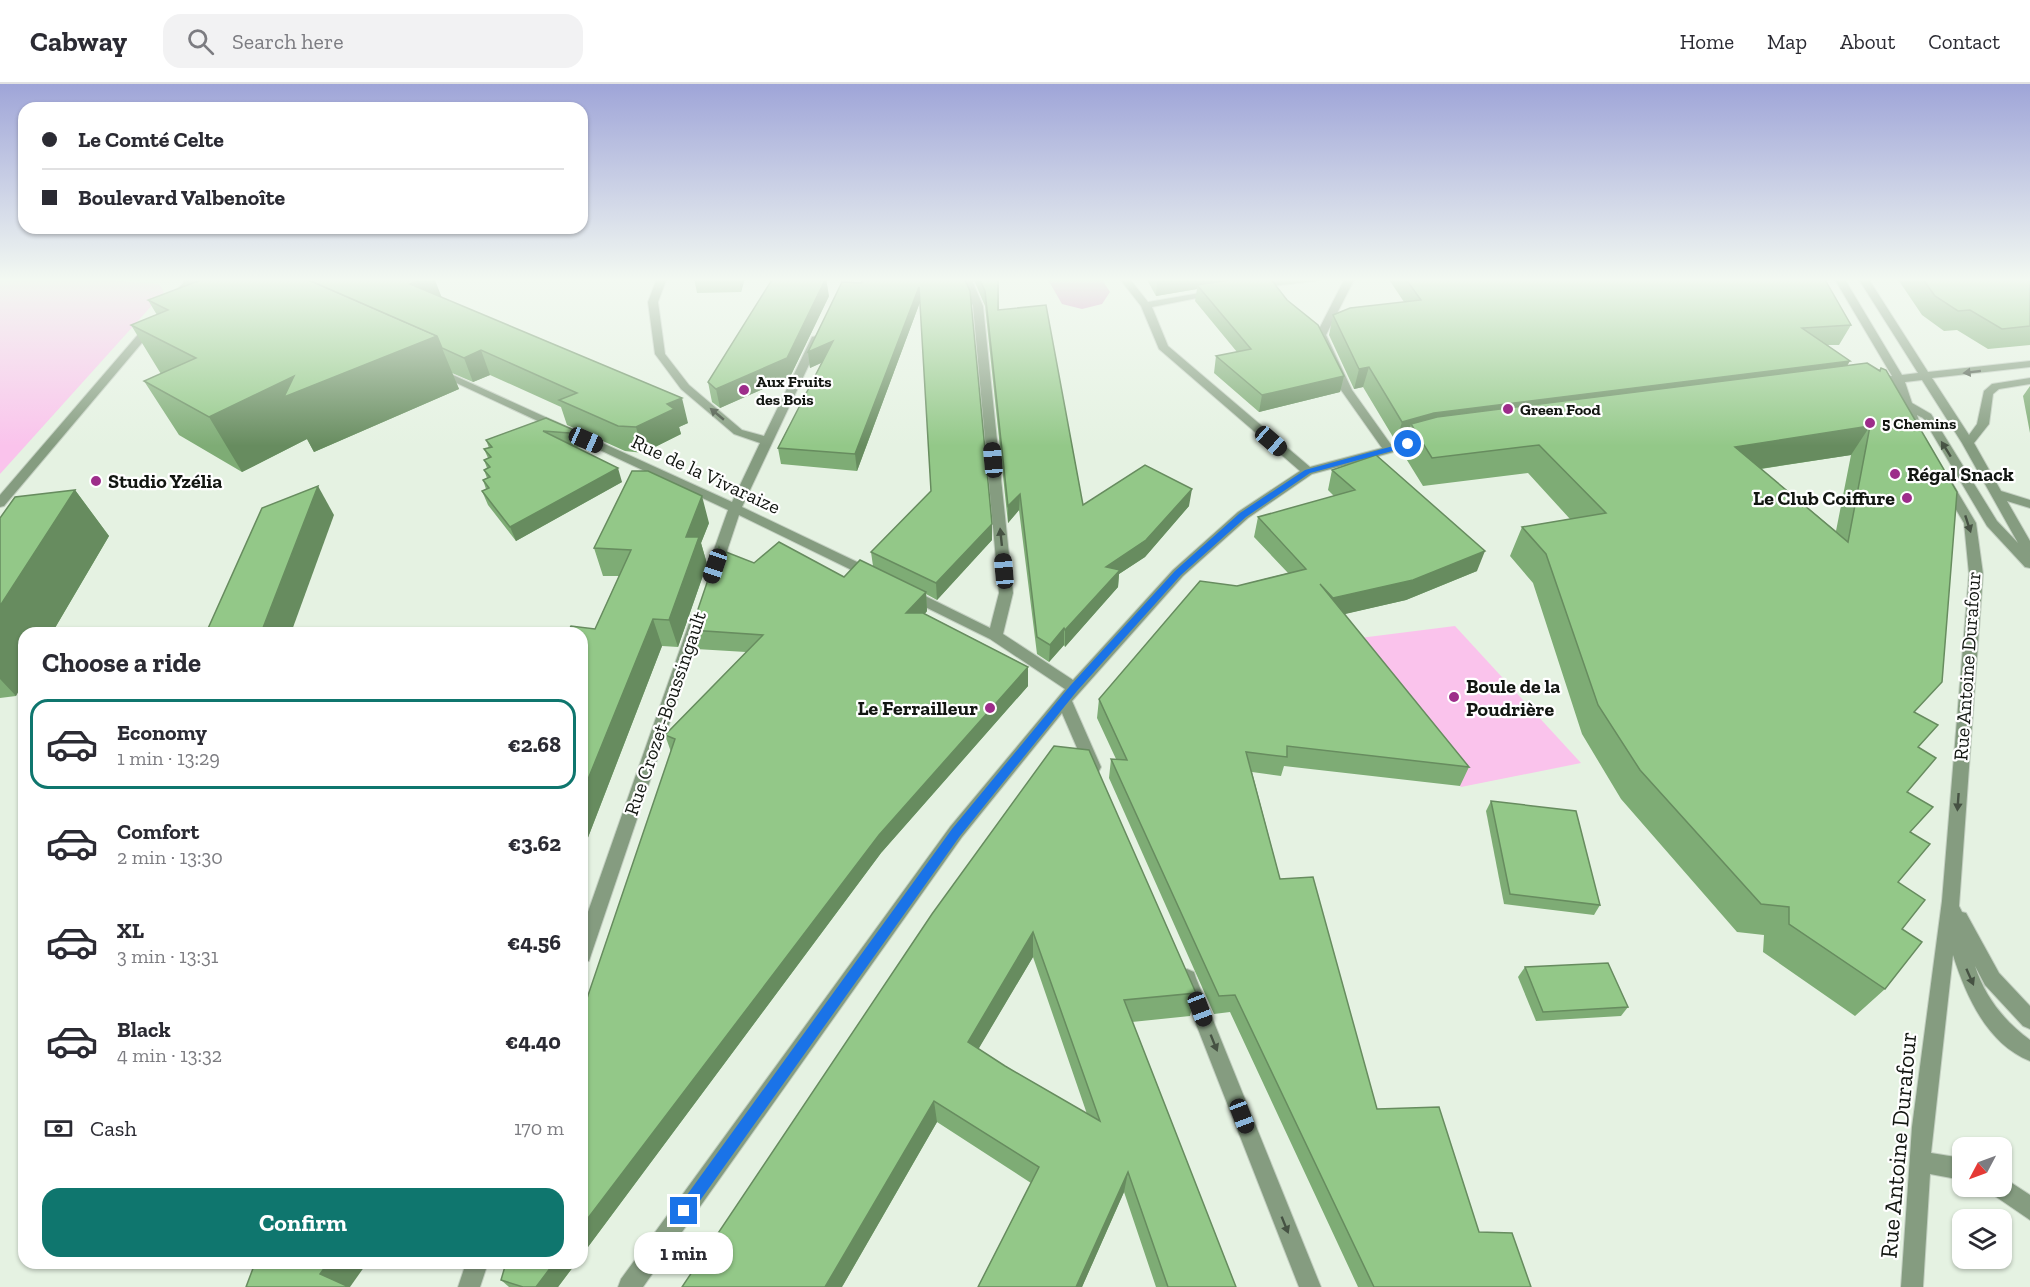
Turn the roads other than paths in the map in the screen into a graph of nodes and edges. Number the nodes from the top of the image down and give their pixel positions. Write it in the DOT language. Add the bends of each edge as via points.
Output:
graph roads {
  1 [pos="144,334"];
  2 [pos="657,334"];
  3 [pos="819,334"];
  4 [pos="981,334"];
  5 [pos="1158,334"];
  6 [pos="1322,334"];
  7 [pos="1872,334"];
  8 [pos="1900,334"];
  9 [pos="2030,364"];
  10 [pos="427,367"];
  11 [pos="1928,376"];
  12 [pos="1898,378"];
  13 [pos="2030,381"];
  14 [pos="1907,404"];
  15 [pos="1440,438"];
  16 [pos="768,441"];
  17 [pos="1968,442"];
  18 [pos="1925,447"];
  19 [pos="1388,449"];
  20 [pos="1936,466"];
  21 [pos="1308,471"];
  22 [pos="1997,494"];
  23 [pos="0,503"];
  24 [pos="2030,504"];
  25 [pos="735,508"];
  26 [pos="2030,553"];
  27 [pos="2030,564"];
  28 [pos="881,579"];
  29 [pos="902,590"];
  30 [pos="995,636"];
  31 [pos="1069,695"];
  32 [pos="1101,786"];
  33 [pos="1951,901"];
  34 [pos="588,938"];
  35 [pos="1181,966"];
  36 [pos="2030,1020"];
  37 [pos="2030,1052"];
  38 [pos="1920,1162"];
  39 [pos="1952,1167"];
  40 [pos="2012,1195"];
  41 [pos="2030,1209"];
  42 [pos="475,1269"];
  43 [pos="469,1287"];
  44 [pos="629,1287"];
  45 [pos="1310,1287"];
  46 [pos="1912,1287"];
  1 -- 23 [label="street"];
  16 -- 2 [label="street, one-way" via="738,432 685,387 660,354"];
  3 -- 16 [label="street, Rue Crozet-Boussingault"];
  30 -- 4 [label="street, one-way" via="1006,593"];
  5 -- 21 [label="street" via="1163,347"];
  6 -- 19 [label="street" via="1347,390"];
  7 -- 12 [label="street"];
  8 -- 11 [label="street"];
  9 -- 11 [label="street, one-way"];
  10 -- 25 [label="street, Rue de la Vivaraize"];
  11 -- 12 [label="street"];
  11 -- 17 [label="street"];
  12 -- 14 [label="street"];
  12 -- 14 [label="street" via="1859,387"];
  13 -- 17 [label="street" via="1996,386 1988,393 1983,424"];
  14 -- 18 [label="street"];
  27 -- 14 [label="street, one-way" via="1992,523 1927,416"];
  15 -- 19 [label="street"];
  16 -- 25 [label="street, Rue Crozet-Boussingault"];
  17 -- 22 [label="street"];
  19 -- 21 [label="street"];
  20 -- 33 [label="street, Rue Antoine Durafour, one-way" via="1970,523 1976,574"];
  21 -- 31 [label="street" via="1243,515 1178,573"];
  22 -- 24 [label="street"];
  22 -- 26 [label="street"];
  25 -- 28 [label="street, Rue de la Vivaraize"];
  25 -- 34 [label="street, Rue Crozet-Boussingault"];
  29 -- 30 [label="street"];
  30 -- 31 [label="street"];
  31 -- 32 [label="street"];
  31 -- 44 [label="street" via="956,832"];
  33 -- 36 [label="street" via="1992,979"];
  33 -- 37 [label="street, Rue Antoine Durafour, one-way" via="1963,961 1985,1011 1996,1026"];
  33 -- 38 [label="street, Rue Antoine Durafour"];
  35 -- 45 [label="street, one-way"];
  38 -- 39 [label="street"];
  38 -- 46 [label="street, Rue Antoine Durafour"];
  40 -- 41 [label="street"];
  42 -- 43 [label="street"];
}
